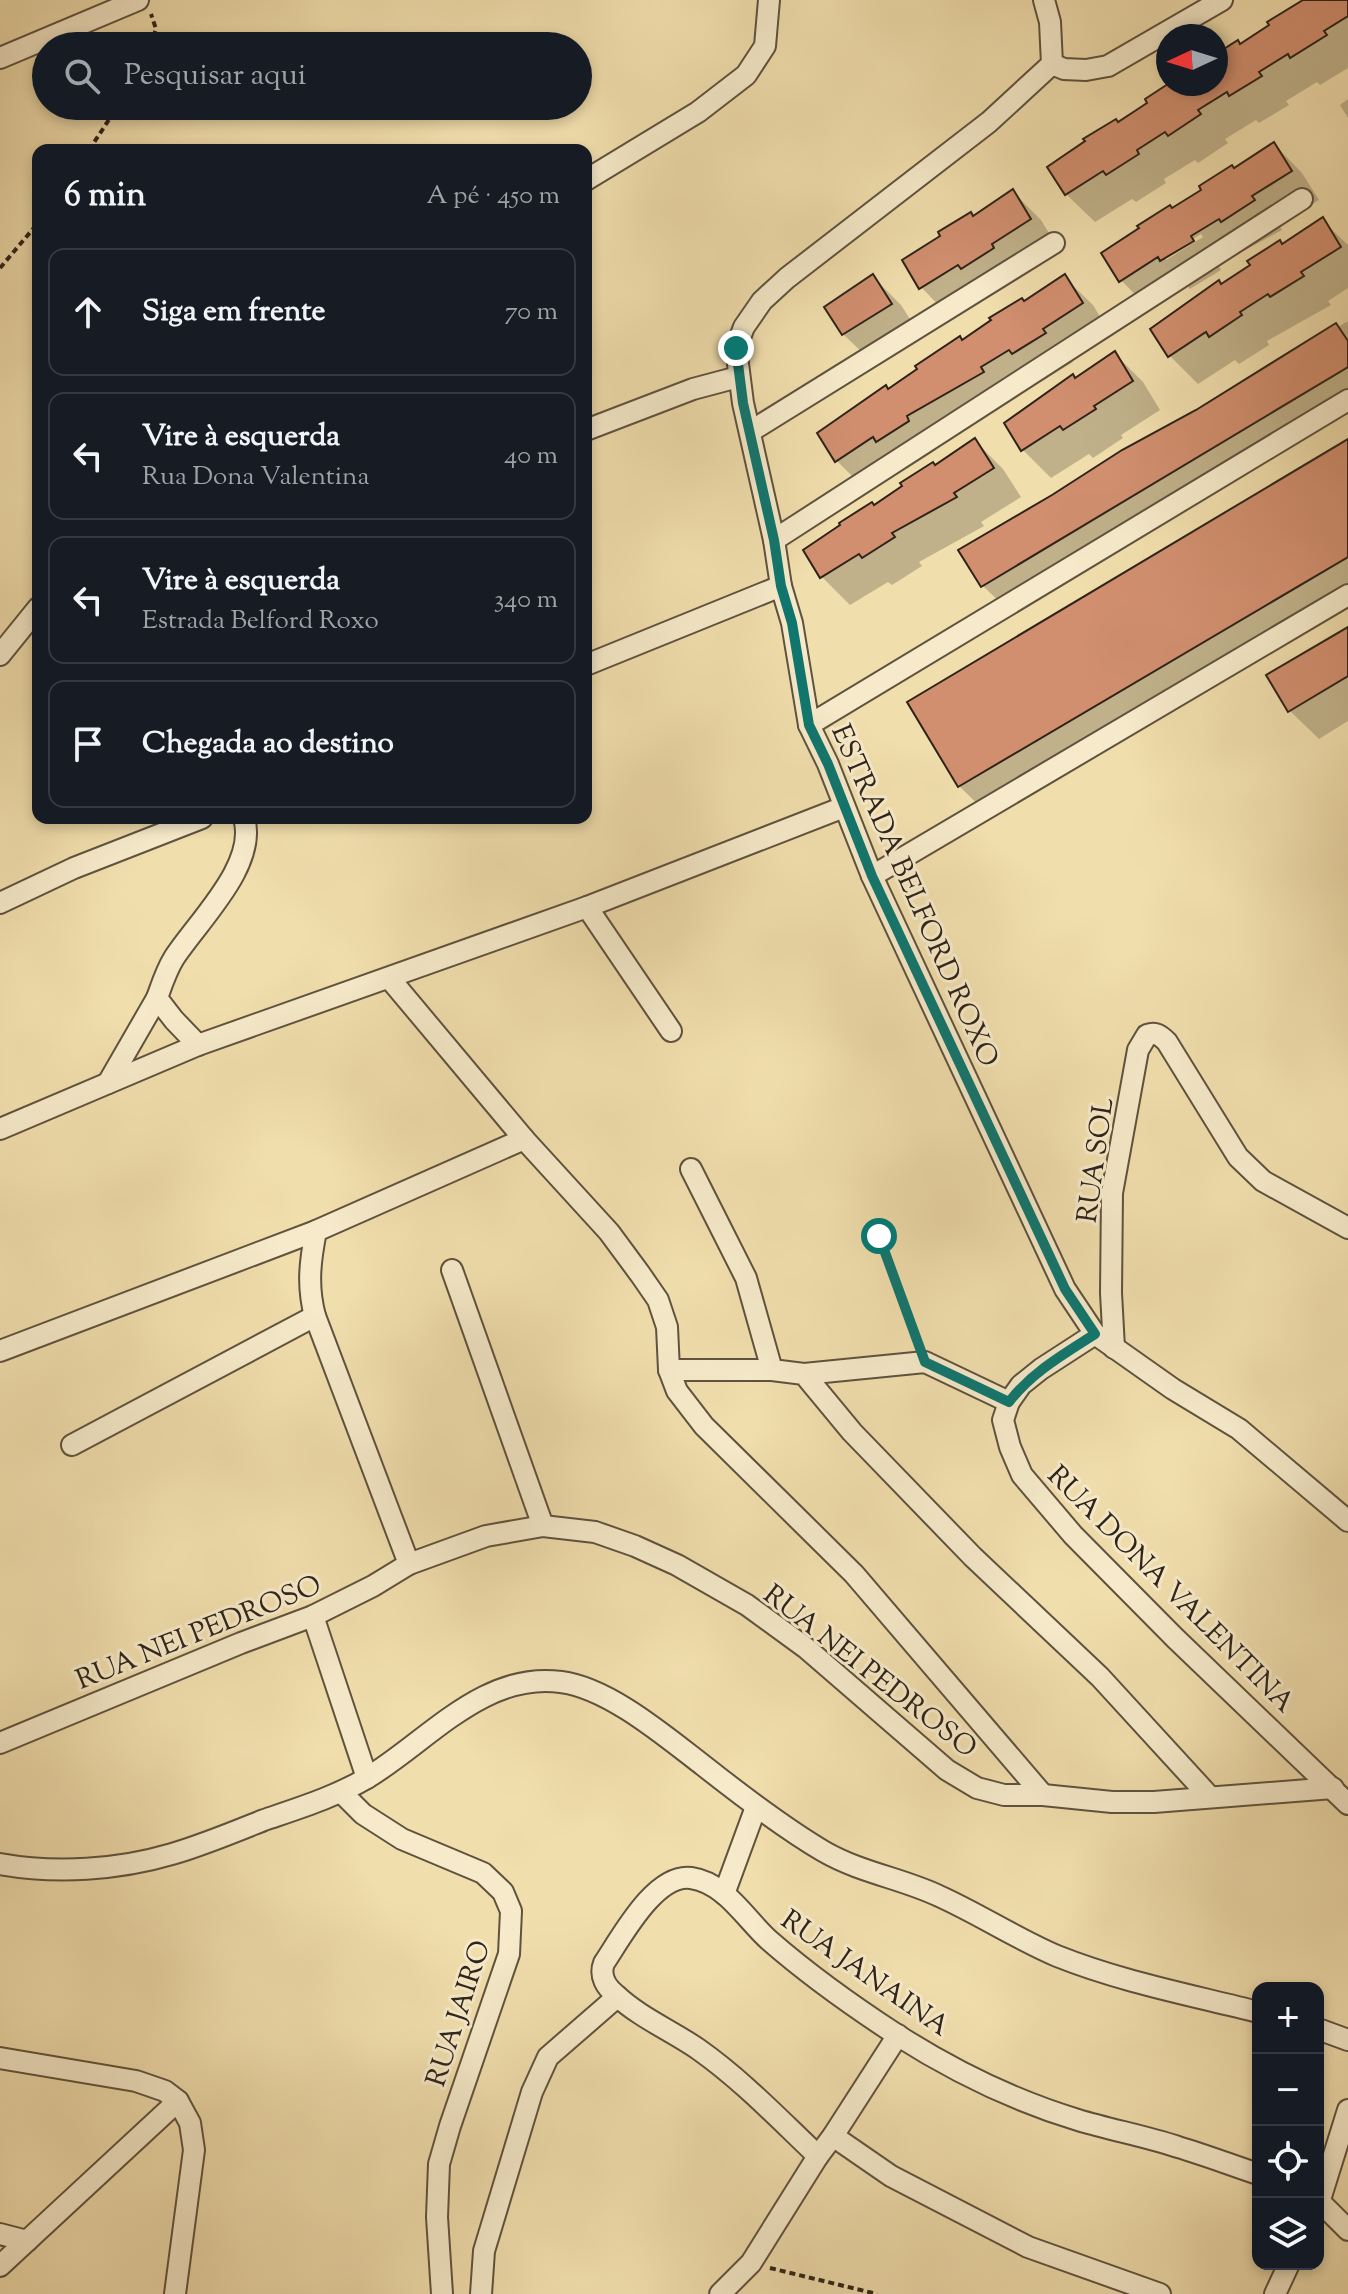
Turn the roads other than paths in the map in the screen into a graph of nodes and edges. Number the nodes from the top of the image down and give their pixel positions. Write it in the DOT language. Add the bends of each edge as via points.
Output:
graph roads {
  1 [pos="769,0"];
  2 [pos="1044,0"];
  3 [pos="1222,0"];
  4 [pos="143,5"];
  5 [pos="70,32"];
  6 [pos="32,46"];
  7 [pos="0,58"];
  8 [pos="1052,64"];
  9 [pos="592,176"];
  10 [pos="1302,199"];
  11 [pos="1054,243"];
  12 [pos="738,377"];
  13 [pos="1348,400"];
  14 [pos="592,428"];
  15 [pos="751,431"];
  16 [pos="774,540"];
  17 [pos="781,586"];
  18 [pos="1348,595"];
  19 [pos="32,614"];
  20 [pos="32,640"];
  21 [pos="4,643"];
  22 [pos="592,663"];
  23 [pos="809,725"];
  24 [pos="844,807"];
  25 [pos="187,824"];
  26 [pos="244,824"];
  27 [pos="872,876"];
  28 [pos="0,903"];
  29 [pos="587,907"];
  30 [pos="390,979"];
  31 [pos="157,998"];
  32 [pos="671,1031"];
  33 [pos="198,1045"];
  34 [pos="108,1083"];
  35 [pos="0,1129"];
  36 [pos="524,1139"];
  37 [pos="691,1169"];
  38 [pos="1348,1228"];
  39 [pos="316,1231"];
  40 [pos="452,1270"];
  41 [pos="315,1316"];
  42 [pos="1095,1334"];
  43 [pos="1114,1348"];
  44 [pos="0,1351"];
  45 [pos="669,1370"];
  46 [pos="772,1370"];
  47 [pos="804,1374"];
  48 [pos="1009,1402"];
  49 [pos="72,1445"];
  50 [pos="1348,1521"];
  51 [pos="543,1526"];
  52 [pos="409,1564"];
  53 [pos="313,1616"];
  54 [pos="0,1743"];
  55 [pos="367,1778"];
  56 [pos="1333,1788"];
  57 [pos="341,1792"];
  58 [pos="1043,1795"];
  59 [pos="1210,1797"];
  60 [pos="1348,1804"];
  61 [pos="756,1807"];
  62 [pos="0,1864"];
  63 [pos="724,1894"];
  64 [pos="617,1997"];
  65 [pos="1252,2011"];
  66 [pos="1324,2031"];
  67 [pos="898,2035"];
  68 [pos="1348,2040"];
  69 [pos="0,2058"];
  70 [pos="178,2101"];
  71 [pos="1348,2110"];
  72 [pos="833,2136"];
  73 [pos="818,2156"];
  74 [pos="1252,2172"];
  75 [pos="1321,2198"];
  76 [pos="1324,2208"];
  77 [pos="1348,2230"];
  78 [pos="0,2234"];
  79 [pos="27,2241"];
  80 [pos="0,2266"];
  81 [pos="1286,2270"];
  82 [pos="175,2294"];
  83 [pos="442,2294"];
  84 [pos="481,2294"];
  85 [pos="720,2294"];
  86 [pos="1160,2294"];
  87 [pos="1275,2294"];
  1 -- 9 [label="street" via="765,46 746,75 698,112"];
  2 -- 8 [label="street"];
  3 -- 8 [label="street" via="1108,66 1086,70"];
  4 -- 5 [label="street"];
  6 -- 7 [label="street"];
  8 -- 12 [label="street, ESTRADA BELFORD ROXO" via="989,122 762,301 736,348"];
  10 -- 16 [label="street"];
  11 -- 15 [label="street"];
  12 -- 14 [label="street"];
  12 -- 15 [label="street, ESTRADA BELFORD ROXO"];
  13 -- 23 [label="street"];
  15 -- 16 [label="street, ESTRADA BELFORD ROXO"];
  16 -- 17 [label="street, ESTRADA BELFORD ROXO"];
  17 -- 22 [label="street"];
  17 -- 23 [label="street, ESTRADA BELFORD ROXO"];
  18 -- 27 [label="street"];
  19 -- 21 [label="street"];
  20 -- 21 [label="street"];
  23 -- 24 [label="street, ESTRADA BELFORD ROXO"];
  24 -- 27 [label="street, ESTRADA BELFORD ROXO"];
  24 -- 29 [label="street"];
  25 -- 28 [label="street"];
  26 -- 31 [label="street" via="246,845 235,874 175,958"];
  27 -- 42 [label="street, ESTRADA BELFORD ROXO" via="1065,1289"];
  29 -- 30 [label="street"];
  29 -- 32 [label="street"];
  30 -- 33 [label="street"];
  30 -- 36 [label="street"];
  31 -- 33 [label="street"];
  31 -- 34 [label="street"];
  33 -- 34 [label="street"];
  34 -- 35 [label="street"];
  36 -- 39 [label="street"];
  36 -- 45 [label="street" via="609,1232 658,1300 667,1327"];
  37 -- 46 [label="street" via="746,1278"];
  38 -- 43 [label="street, RUA SOL" via="1263,1181 1238,1157 1167,1042 1160,1035 1147,1035 1138,1050 1112,1193"];
  39 -- 41 [label="street" via="308,1272"];
  39 -- 44 [label="street"];
  40 -- 51 [label="street"];
  41 -- 49 [label="street"];
  41 -- 52 [label="street"];
  42 -- 43 [label="street, ESTRADA BELFORD ROXO"];
  42 -- 48 [label="street" via="1041,1369"];
  43 -- 50 [label="street, ESTRADA BELFORD ROXO" via="1239,1429"];
  45 -- 46 [label="street"];
  45 -- 58 [label="street" via="677,1391 704,1426 854,1574"];
  46 -- 47 [label="street"];
  47 -- 48 [label="street" via="925,1362"];
  47 -- 59 [label="street" via="852,1432 1100,1677"];
  48 -- 56 [label="street, RUA DONA VALENTINA" via="1003,1420 1022,1475 1175,1638"];
  51 -- 52 [label="street, RUA NEI PEDROSO" via="486,1536"];
  51 -- 58 [label="street, RUA NEI PEDROSO" via="595,1532 677,1565 747,1605 806,1648 947,1770 977,1788 1004,1795"];
  52 -- 53 [label="street, RUA NEI PEDROSO"];
  53 -- 54 [label="street, RUA NEI PEDROSO"];
  53 -- 55 [label="street"];
  55 -- 57 [label="street"];
  55 -- 61 [label="street" via="500,1689 525,1682 563,1682 640,1717"];
  56 -- 59 [label="street, RUA NEI PEDROSO"];
  56 -- 60 [label="street, RUA DONA VALENTINA"];
  57 -- 62 [label="street" via="172,1854 112,1867"];
  57 -- 83 [label="street, RUA JAIRO" via="402,1839 483,1873 503,1892 511,1911 509,1954 439,2164"];
  58 -- 59 [label="street, RUA NEI PEDROSO" via="1112,1802"];
  61 -- 63 [label="street"];
  61 -- 65 [label="street" via="824,1852 935,1894 1055,1955 1114,1977"];
  63 -- 64 [label="street, RUA JANAINA" via="703,1881 682,1878 646,1902 601,1971"];
  63 -- 67 [label="street, RUA JANAINA" via="768,1940"];
  64 -- 73 [label="street" via="737,2079"];
  64 -- 84 [label="street" via="548,2057 532,2092 484,2251"];
  66 -- 68 [label="street"];
  67 -- 72 [label="street"];
  67 -- 74 [label="street, RUA JANAINA" via="1027,2101"];
  69 -- 70 [label="street" via="136,2081"];
  70 -- 79 [label="street"];
  70 -- 82 [label="street" via="190,2123 194,2150"];
  71 -- 75 [label="street"];
  72 -- 73 [label="street"];
  72 -- 86 [label="street" via="891,2176 1028,2247"];
  73 -- 85 [label="street" via="751,2263"];
  76 -- 77 [label="street"];
  78 -- 79 [label="street"];
  79 -- 80 [label="street"];
  81 -- 87 [label="street"];
}
